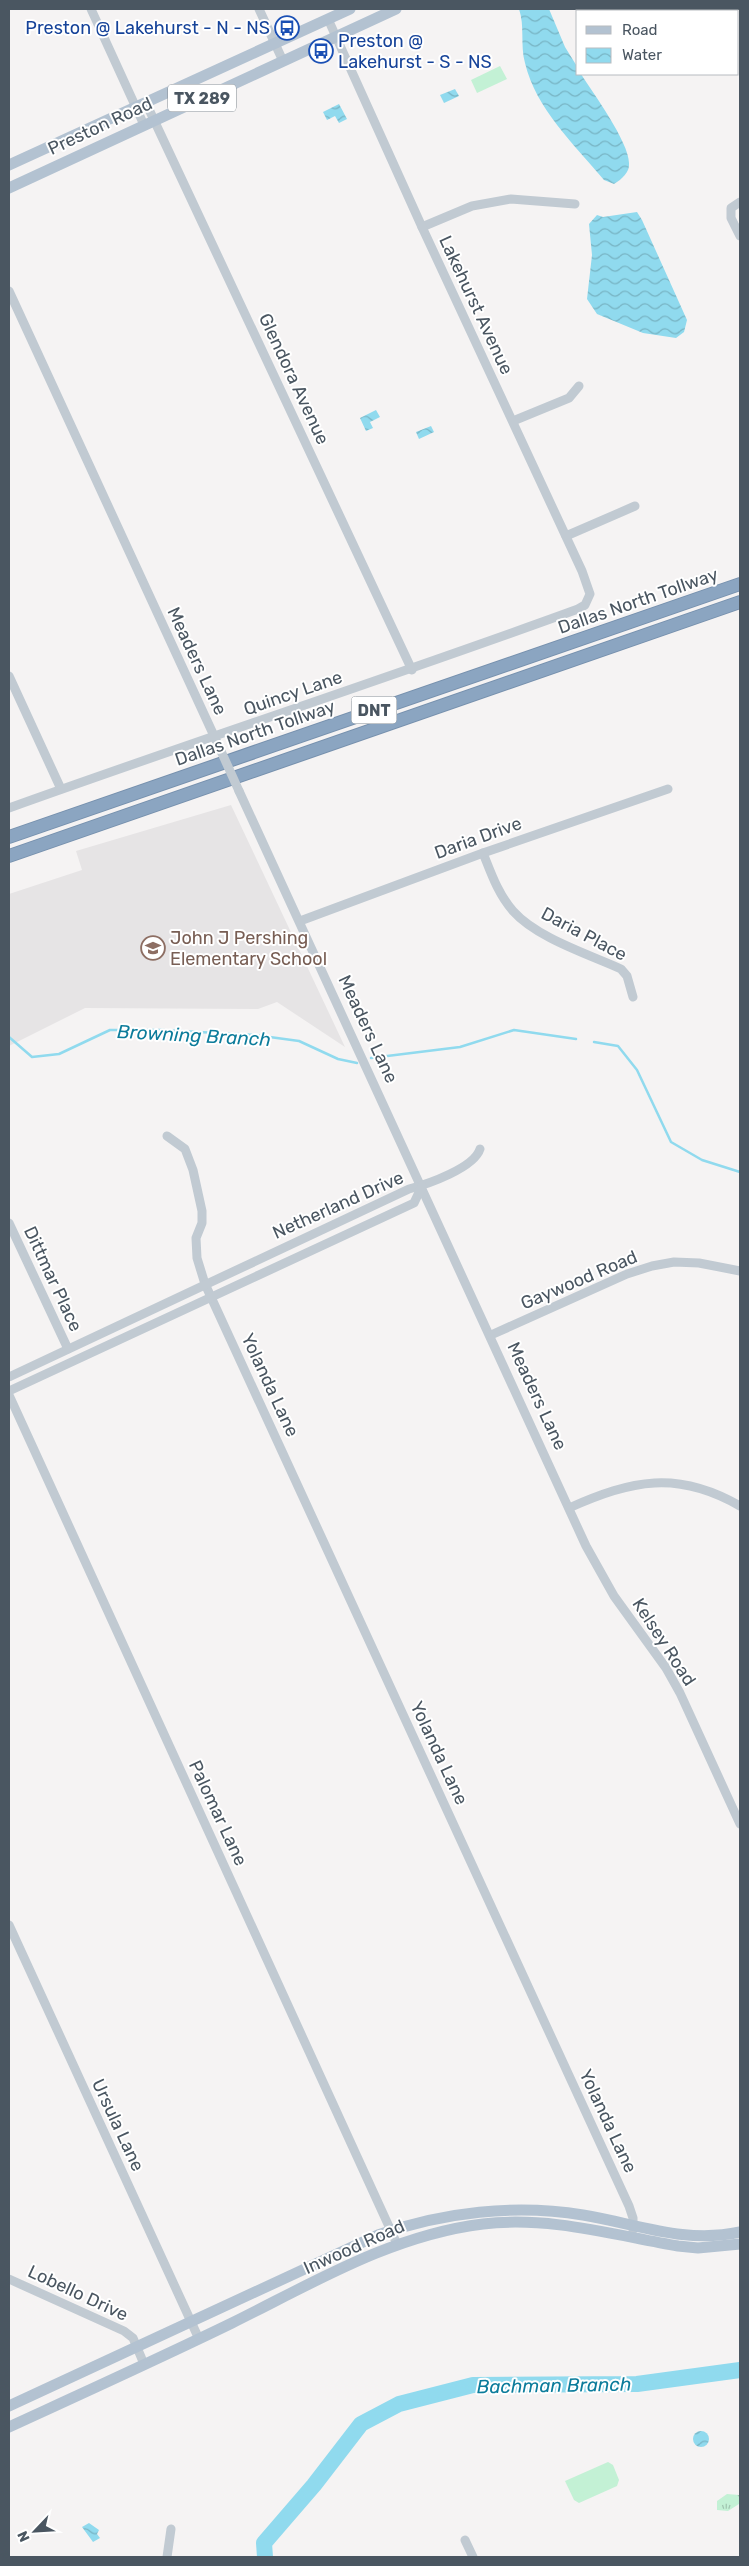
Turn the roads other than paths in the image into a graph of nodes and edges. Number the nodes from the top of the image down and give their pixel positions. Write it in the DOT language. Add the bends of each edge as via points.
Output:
graph roads {
  1 [pos="91,9"];
  2 [pos="259,9"];
  3 [pos="350,9"];
  4 [pos="396,9"];
  5 [pos="328,19"];
  6 [pos="336,36"];
  7 [pos="275,43"];
  8 [pos="283,61"];
  9 [pos="141,105"];
  10 [pos="149,123"];
  11 [pos="9,165"];
  12 [pos="9,188"];
  13 [pos="740,202"];
  14 [pos="575,204"];
  15 [pos="422,227"];
  16 [pos="740,236"];
  17 [pos="9,291"];
  18 [pos="579,386"];
  19 [pos="513,421"];
  20 [pos="635,506"];
  21 [pos="566,536"];
  22 [pos="740,584"];
  23 [pos="740,602"];
  24 [pos="585,604"];
  25 [pos="412,670"];
  26 [pos="9,676"];
  27 [pos="214,736"];
  28 [pos="61,789"];
  29 [pos="668,789"];
  30 [pos="9,808"];
  31 [pos="9,837"];
  32 [pos="483,853"];
  33 [pos="9,856"];
  34 [pos="300,921"];
  35 [pos="633,997"];
  36 [pos="167,1136"];
  37 [pos="480,1149"];
  38 [pos="422,1186"];
  39 [pos="9,1222"];
  40 [pos="740,1271"];
  41 [pos="206,1284"];
  42 [pos="211,1296"];
  43 [pos="491,1336"];
  44 [pos="68,1350"];
  45 [pos="9,1377"];
  46 [pos="9,1390"];
  47 [pos="9,1395"];
  48 [pos="740,1506"];
  49 [pos="569,1508"];
  50 [pos="740,1824"];
  51 [pos="9,1924"];
  52 [pos="512,2211"];
  53 [pos="514,2223"];
  54 [pos="633,2226"];
  55 [pos="391,2230"];
  56 [pos="740,2232"];
  57 [pos="632,2238"];
  58 [pos="397,2244"];
  59 [pos="740,2244"];
  60 [pos="9,2279"];
  61 [pos="192,2321"];
  62 [pos="199,2339"];
  63 [pos="137,2346"];
  64 [pos="144,2364"];
  65 [pos="9,2406"];
  66 [pos="9,2427"];
  67 [pos="171,2530"];
  68 [pos="465,2540"];
  69 [pos="167,2557"];
  70 [pos="473,2557"];
  1 -- 9 [label="street, Glendora Avenue"];
  2 -- 7 [label="street"];
  3 -- 5 [label="main road, Preston Road / TX 289"];
  4 -- 6 [label="main road, Preston Road / TX 289"];
  5 -- 6 [label="street, Lakehurst Avenue"];
  5 -- 7 [label="main road, Preston Road / TX 289"];
  6 -- 8 [label="main road, Preston Road / TX 289"];
  6 -- 15 [label="street, Lakehurst Avenue"];
  7 -- 8 [label="street"];
  7 -- 9 [label="main road, Preston Road / TX 289"];
  8 -- 10 [label="main road, Preston Road / TX 289"];
  9 -- 10 [label="street, Glendora Avenue"];
  9 -- 11 [label="main road, Preston Road / TX 289"];
  10 -- 12 [label="main road, Preston Road / TX 289"];
  10 -- 25 [label="street, Glendora Avenue"];
  13 -- 16 [label="street" via="731,208 731,218"];
  14 -- 15 [label="street" via="511,199 472,206"];
  15 -- 19 [label="street, Lakehurst Avenue"];
  17 -- 27 [label="street, Meaders Lane"];
  18 -- 19 [label="street" via="569,398"];
  19 -- 21 [label="street, Lakehurst Avenue"];
  20 -- 21 [label="street"];
  21 -- 24 [label="street, Lakehurst Avenue" via="590,594"];
  22 -- 31 [label="highway, Dallas North Tollway / DNT"];
  23 -- 33 [label="highway, Dallas North Tollway / DNT"];
  24 -- 25 [label="street, Quincy Lane" via="578,610"];
  25 -- 27 [label="street, Quincy Lane"];
  26 -- 28 [label="street"];
  27 -- 28 [label="street, Quincy Lane"];
  27 -- 34 [label="street, Meaders Lane, bridge"];
  28 -- 30 [label="street, Quincy Lane"];
  29 -- 32 [label="street, Daria Drive"];
  32 -- 34 [label="street, Daria Drive"];
  32 -- 35 [label="street, Daria Place" via="497,886 514,912 541,932 622,969"];
  34 -- 38 [label="street, Meaders Lane"];
  36 -- 41 [label="street, Yolanda Lane" via="185,1148 193,1170 202,1211 202,1223 196,1238 197,1258"];
  37 -- 38 [label="street" via="473,1162"];
  38 -- 41 [label="street, Netherland Drive" via="409,1189"];
  38 -- 42 [label="street, Netherland Drive" via="414,1204"];
  38 -- 43 [label="street, Meaders Lane"];
  39 -- 44 [label="street, Dittmar Place"];
  40 -- 43 [label="street, Gaywood Road" via="698,1263 674,1262 652,1266 627,1274"];
  41 -- 42 [label="street, Yolanda Lane"];
  41 -- 44 [label="street, Netherland Drive"];
  42 -- 46 [label="street, Netherland Drive"];
  42 -- 54 [label="street, Yolanda Lane" via="629,2206"];
  43 -- 49 [label="street, Meaders Lane"];
  44 -- 45 [label="street, Netherland Drive"];
  47 -- 55 [label="street, Palomar Lane"];
  48 -- 49 [label="street" via="701,1489 646,1483 615,1489"];
  49 -- 50 [label="street, Kelsey Road" via="614,1596 680,1693"];
  51 -- 61 [label="street, Ursula Lane"];
  52 -- 53 [label="main road"];
  52 -- 54 [label="main road, Inwood Road" via="558,2212"];
  52 -- 55 [label="main road, Inwood Road" via="442,2217"];
  53 -- 57 [label="main road, Inwood Road" via="560,2224"];
  53 -- 58 [label="main road, Inwood Road" via="485,2223 450,2229"];
  54 -- 56 [label="main road, Inwood Road" via="695,2237"];
  54 -- 57 [label="street, Yolanda Lane"];
  55 -- 58 [label="street, Palomar Lane"];
  55 -- 61 [label="main road, Inwood Road"];
  57 -- 59 [label="main road, Inwood Road" via="698,2248"];
  58 -- 62 [label="main road, Inwood Road"];
  60 -- 63 [label="street, Lobello Drive" via="115,2326 133,2338"];
  61 -- 62 [label="street, Ursula Lane"];
  61 -- 63 [label="main road, Inwood Road"];
  62 -- 64 [label="main road, Inwood Road"];
  63 -- 64 [label="street, Lobello Drive"];
  63 -- 65 [label="main road, Inwood Road"];
  64 -- 66 [label="main road, Inwood Road"];
  67 -- 69 [label="street"];
  68 -- 70 [label="street"];
}
